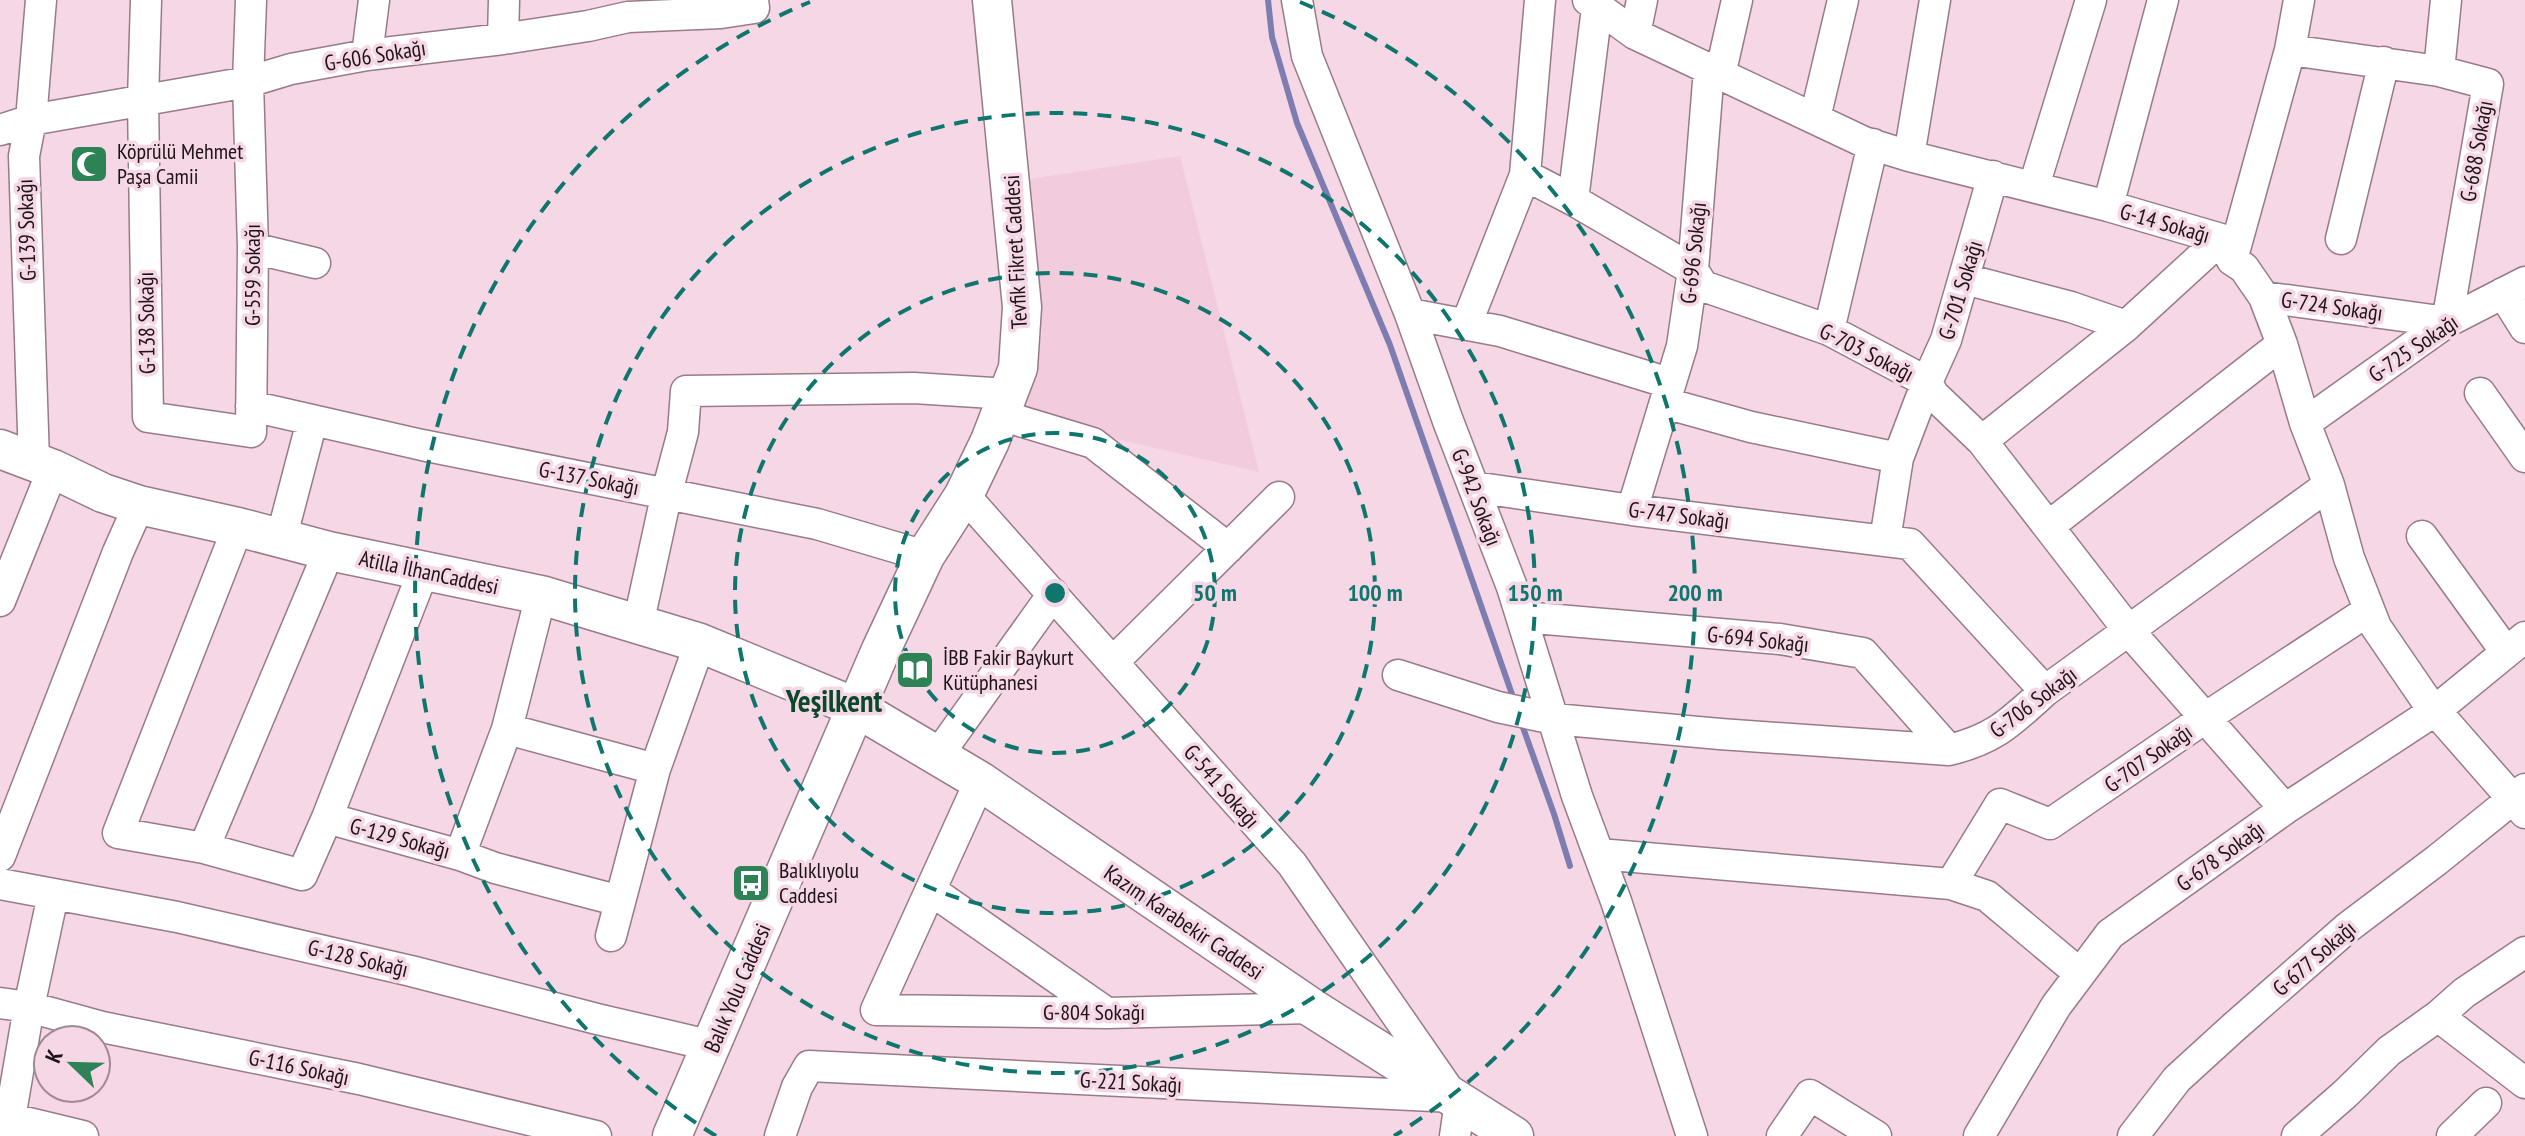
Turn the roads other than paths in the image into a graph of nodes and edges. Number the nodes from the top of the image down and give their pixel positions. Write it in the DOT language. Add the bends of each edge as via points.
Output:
graph roads {
  1 [pos="41,0"];
  2 [pos="146,0"];
  3 [pos="251,0"];
  4 [pos="374,0"];
  5 [pos="504,0"];
  6 [pos="992,0"];
  7 [pos="1297,0"];
  8 [pos="1540,0"];
  9 [pos="1642,0"];
  10 [pos="1737,0"];
  11 [pos="1843,0"];
  12 [pos="1935,0"];
  13 [pos="2091,0"];
  14 [pos="2163,0"];
  15 [pos="2299,0"];
  16 [pos="2446,0"];
  17 [pos="754,4"];
  18 [pos="1592,4"];
  19 [pos="627,8"];
  20 [pos="1635,34"];
  21 [pos="503,39"];
  22 [pos="2290,50"];
  23 [pos="367,55"];
  24 [pos="2384,62"];
  25 [pos="1709,69"];
  26 [pos="2439,71"];
  27 [pos="248,82"];
  28 [pos="143,100"];
  29 [pos="1815,118"];
  30 [pos="31,120"];
  31 [pos="0,130"];
  32 [pos="1873,144"];
  33 [pos="1909,156"];
  34 [pos="1525,175"];
  35 [pos="1993,176"];
  36 [pos="2034,186"];
  37 [pos="1573,200"];
  38 [pos="2108,206"];
  39 [pos="2341,239"];
  40 [pos="253,248"];
  41 [pos="2226,250"];
  42 [pos="315,263"];
  43 [pos="1693,270"];
  44 [pos="1965,279"];
  45 [pos="2514,288"];
  46 [pos="2264,297"];
  47 [pos="1410,314"];
  48 [pos="2447,322"];
  49 [pos="1466,325"];
  50 [pos="2126,326"];
  51 [pos="2525,328"];
  52 [pos="1829,330"];
  53 [pos="2282,344"];
  54 [pos="1927,382"];
  55 [pos="1667,393"];
  56 [pos="2480,393"];
  57 [pos="1004,405"];
  58 [pos="251,406"];
  59 [pos="312,421"];
  60 [pos="2305,423"];
  61 [pos="1982,441"];
  62 [pos="2525,457"];
  63 [pos="1898,458"];
  64 [pos="29,460"];
  65 [pos="2329,485"];
  66 [pos="1474,487"];
  67 [pos="667,492"];
  68 [pos="964,495"];
  69 [pos="1279,497"];
  70 [pos="139,505"];
  71 [pos="1632,510"];
  72 [pos="2049,526"];
  73 [pos="238,527"];
  74 [pos="2422,536"];
  75 [pos="281,539"];
  76 [pos="1885,540"];
  77 [pos="1228,548"];
  78 [pos="329,551"];
  79 [pos="925,556"];
  80 [pos="423,572"];
  81 [pos="1053,594"];
  82 [pos="541,595"];
  83 [pos="0,601"];
  84 [pos="2368,611"];
  85 [pos="1522,617"];
  86 [pos="638,625"];
  87 [pos="2129,631"];
  88 [pos="700,643"];
  89 [pos="2516,644"];
  90 [pos="1113,662"];
  91 [pos="1398,675"];
  92 [pos="2045,691"];
  93 [pos="855,707"];
  94 [pos="2436,710"];
  95 [pos="1547,717"];
  96 [pos="2205,718"];
  97 [pos="507,729"];
  98 [pos="1949,750"];
  99 [pos="938,755"];
  100 [pos="655,769"];
  101 [pos="980,781"];
  102 [pos="2521,800"];
  103 [pos="2285,809"];
  104 [pos="327,818"];
  105 [pos="204,848"];
  106 [pos="1599,854"];
  107 [pos="460,855"];
  108 [pos="0,856"];
  109 [pos="0,884"];
  110 [pos="1951,884"];
  111 [pos="932,891"];
  112 [pos="53,895"];
  113 [pos="620,901"];
  114 [pos="611,936"];
  115 [pos="2525,952"];
  116 [pos="2079,973"];
  117 [pos="14,1005"];
  118 [pos="1312,1008"];
  119 [pos="1107,1013"];
  120 [pos="2438,1016"];
  121 [pos="713,1046"];
  122 [pos="2525,1083"];
  123 [pos="2486,1103"];
  124 [pos="1456,1112"];
  125 [pos="6,1123"];
  126 [pos="83,1136"];
  127 [pos="596,1136"];
  128 [pos="672,1136"];
  129 [pos="780,1136"];
  130 [pos="1514,1136"];
  131 [pos="1692,1136"];
  132 [pos="1782,1136"];
  133 [pos="1876,1136"];
  134 [pos="1979,1136"];
  135 [pos="2133,1136"];
  136 [pos="2297,1136"];
  137 [pos="2452,1136"];
  1 -- 30 [label="street, G-139 Sokağı"];
  2 -- 28 [label="street"];
  3 -- 27 [label="street, G-559 Sokağı"];
  4 -- 23 [label="street"];
  5 -- 21 [label="street"];
  6 -- 57 [label="main road, Tevfik Fikret Caddesi" via="1022,307 1018,368"];
  7 -- 47 [label="street, G-942 Sokağı" via="1307,56"];
  8 -- 34 [label="street"];
  9 -- 20 [label="street"];
  10 -- 25 [label="street, G-696 Sokağı" via="1723,62"];
  11 -- 29 [label="street"];
  12 -- 33 [label="street"];
  13 -- 36 [label="street"];
  14 -- 38 [label="street"];
  15 -- 22 [label="street"];
  16 -- 26 [label="street"];
  17 -- 19 [label="street, G-606 Sokağı" via="721,13"];
  18 -- 20 [label="street, G-14 Sokağı"];
  18 -- 37 [label="street"];
  19 -- 21 [label="street, G-606 Sokağı" via="588,26"];
  20 -- 25 [label="street, G-14 Sokağı"];
  21 -- 23 [label="street, G-606 Sokağı"];
  22 -- 24 [label="street, G-688 Sokağı"];
  22 -- 41 [label="street"];
  23 -- 27 [label="street, G-606 Sokağı"];
  24 -- 26 [label="street, G-688 Sokağı"];
  24 -- 39 [label="street"];
  25 -- 29 [label="street, G-14 Sokağı"];
  25 -- 43 [label="street, G-696 Sokağı"];
  26 -- 48 [label="street, G-688 Sokağı" via="2488,84"];
  27 -- 28 [label="street, G-606 Sokağı"];
  27 -- 40 [label="street, G-559 Sokağı"];
  28 -- 30 [label="street, G-606 Sokağı"];
  28 -- 58 [label="street, G-138 Sokağı" via="148,417 251,432"];
  29 -- 32 [label="street, G-14 Sokağı"];
  30 -- 31 [label="street, G-606 Sokağı"];
  30 -- 64 [label="street, G-139 Sokağı" via="24,156"];
  32 -- 33 [label="street, G-14 Sokağı"];
  32 -- 52 [label="street"];
  33 -- 35 [label="street, G-14 Sokağı"];
  34 -- 37 [label="street, G-703 Sokağı"];
  34 -- 49 [label="street"];
  35 -- 36 [label="street, G-14 Sokağı"];
  35 -- 44 [label="street, G-701 Sokağı"];
  36 -- 38 [label="street, G-14 Sokağı"];
  37 -- 43 [label="street, G-703 Sokağı"];
  38 -- 41 [label="street, G-14 Sokağı"];
  40 -- 42 [label="street"];
  40 -- 58 [label="street, G-559 Sokağı"];
  41 -- 46 [label="street, G-14 Sokağı"];
  41 -- 50 [label="street"];
  43 -- 52 [label="street, G-703 Sokağı" via="1703,286"];
  43 -- 55 [label="street, G-696 Sokağı" via="1682,346"];
  44 -- 50 [label="street"];
  44 -- 54 [label="street, G-701 Sokağı"];
  45 -- 48 [label="street, G-725 Sokağı"];
  45 -- 51 [label="street"];
  46 -- 48 [label="street, G-724 Sokağı"];
  46 -- 53 [label="street, G-14 Sokağı"];
  47 -- 49 [label="street"];
  47 -- 66 [label="street, G-942 Sokağı"];
  48 -- 60 [label="street, G-725 Sokağı"];
  49 -- 55 [label="street" via="1500,331"];
  50 -- 61 [label="street"];
  52 -- 54 [label="street, G-703 Sokağı"];
  53 -- 60 [label="street, G-14 Sokağı"];
  53 -- 72 [label="street"];
  54 -- 61 [label="street, G-703 Sokağı"];
  54 -- 63 [label="street, G-701 Sokağı"];
  55 -- 63 [label="street" via="1751,427"];
  55 -- 71 [label="street, G-696 Sokağı"];
  56 -- 62 [label="street"];
  57 -- 67 [label="street" via="914,388 686,391 683,432"];
  57 -- 68 [label="main road, Tevfik Fikret Caddesi"];
  57 -- 77 [label="street" via="1093,443"];
  58 -- 59 [label="street, G-137 Sokağı"];
  59 -- 67 [label="street, G-137 Sokağı"];
  59 -- 75 [label="street"];
  60 -- 65 [label="street, G-14 Sokağı"];
  61 -- 72 [label="street, G-703 Sokağı"];
  63 -- 76 [label="street, G-701 Sokağı"];
  64 -- 70 [label="main road, Atilla İlhanCaddesi"];
  64 -- 83 [label="street"];
  65 -- 84 [label="street, G-14 Sokağı"];
  65 -- 87 [label="street, G-706 Sokağı"];
  66 -- 71 [label="street, G-747 Sokağı"];
  66 -- 85 [label="street, G-942 Sokağı"];
  67 -- 79 [label="street, G-137 Sokağı" via="817,524"];
  67 -- 86 [label="street"];
  68 -- 79 [label="main road, Tevfik Fikret Caddesi"];
  68 -- 81 [label="street, G-541 Sokağı"];
  69 -- 77 [label="street"];
  70 -- 73 [label="main road, Atilla İlhanCaddesi"];
  70 -- 108 [label="street"];
  71 -- 76 [label="street, G-747 Sokağı"];
  72 -- 87 [label="street, G-703 Sokağı"];
  73 -- 75 [label="main road, Atilla İlhanCaddesi"];
  73 -- 105 [label="street, G-129 Sokağı" via="118,833"];
  74 -- 89 [label="street"];
  75 -- 78 [label="main road, Atilla İlhanCaddesi"];
  76 -- 92 [label="street, G-747 Sokağı" via="1910,544"];
  77 -- 90 [label="street"];
  78 -- 80 [label="main road, Atilla İlhanCaddesi"];
  78 -- 105 [label="street"];
  79 -- 93 [label="main road, Tevfik Fikret Caddesi"];
  80 -- 82 [label="main road, Atilla İlhanCaddesi"];
  80 -- 104 [label="street"];
  81 -- 90 [label="street, G-541 Sokağı"];
  81 -- 99 [label="street"];
  82 -- 86 [label="main road, Atilla İlhanCaddesi"];
  82 -- 97 [label="street"];
  84 -- 94 [label="street, G-14 Sokağı"];
  84 -- 96 [label="street, G-707 Sokağı"];
  85 -- 95 [label="street, G-942 Sokağı"];
  85 -- 98 [label="street, G-694 Sokağı" via="1780,639 1863,653"];
  86 -- 88 [label="main road, Atilla İlhanCaddesi"];
  87 -- 92 [label="street, G-706 Sokağı"];
  87 -- 96 [label="street, G-703 Sokağı"];
  88 -- 93 [label="main road, Atilla İlhanCaddesi"];
  88 -- 100 [label="street"];
  89 -- 94 [label="street, G-678 Sokağı"];
  90 -- 124 [label="street, G-541 Sokağı" via="1292,864"];
  91 -- 95 [label="street, G-706 Sokağı"];
  92 -- 98 [label="street, G-706 Sokağı" via="2003,729 1976,744"];
  93 -- 99 [label="main road, Kazım Karabekir Caddesi"];
  93 -- 121 [label="main road, Balık Yolu Caddesi"];
  94 -- 102 [label="street, G-14 Sokağı"];
  94 -- 103 [label="street, G-678 Sokağı"];
  95 -- 98 [label="street, G-706 Sokağı"];
  95 -- 106 [label="street, G-942 Sokağı"];
  96 -- 103 [label="street, G-703 Sokağı"];
  96 -- 110 [label="street, G-707 Sokağı" via="2050,824 2000,804"];
  97 -- 100 [label="street"];
  97 -- 107 [label="street"];
  99 -- 101 [label="main road, Kazım Karabekir Caddesi"];
  100 -- 113 [label="street"];
  101 -- 111 [label="street"];
  101 -- 118 [label="main road, Kazım Karabekir Caddesi"];
  102 -- 135 [label="street, G-677 Sokağı" via="2347,928 2177,1079"];
  103 -- 116 [label="street, G-678 Sokağı" via="2110,934"];
  104 -- 105 [label="street, G-129 Sokağı" via="302,875"];
  104 -- 107 [label="street, G-129 Sokağı"];
  106 -- 110 [label="street"];
  106 -- 131 [label="street, G-942 Sokağı"];
  107 -- 113 [label="street, G-129 Sokağı"];
  109 -- 112 [label="street, G-128 Sokağı"];
  110 -- 116 [label="street" via="1987,896"];
  111 -- 119 [label="street"];
  111 -- 119 [label="street, G-804 Sokağı" via="876,1010"];
  112 -- 117 [label="street"];
  112 -- 121 [label="street, G-128 Sokağı" via="221,927"];
  113 -- 114 [label="street"];
  115 -- 120 [label="street"];
  116 -- 134 [label="street, G-678 Sokağı"];
  117 -- 125 [label="street"];
  117 -- 127 [label="street, G-116 Sokağı"];
  118 -- 119 [label="street, G-804 Sokağı"];
  118 -- 124 [label="main road, Kazım Karabekir Caddesi"];
  120 -- 122 [label="street"];
  120 -- 136 [label="street" via="2389,1051"];
  121 -- 128 [label="main road, Balık Yolu Caddesi"];
  123 -- 137 [label="street"];
  124 -- 129 [label="street, G-221 Sokağı" via="809,1066"];
  124 -- 130 [label="main road, Kazım Karabekir Caddesi"];
  125 -- 126 [label="street"];
  132 -- 133 [label="street" via="1810,1095"];
}
